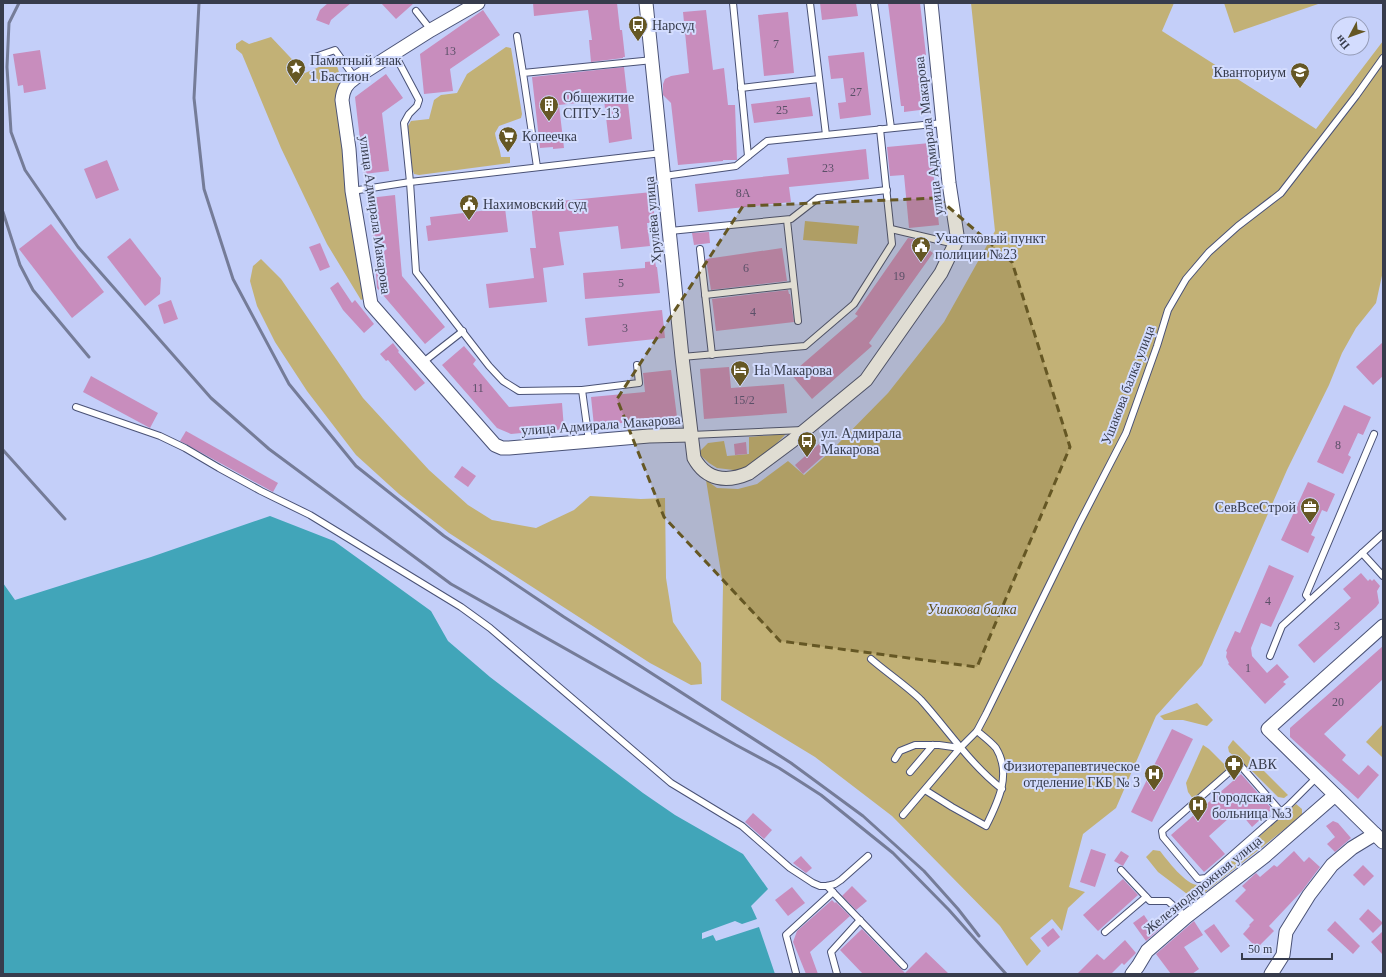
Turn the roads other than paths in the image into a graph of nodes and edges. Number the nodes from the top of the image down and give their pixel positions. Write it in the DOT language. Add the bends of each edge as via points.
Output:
graph roads {
  1 [pos="478,3"];
  2 [pos="646,3"];
  3 [pos="733,3"];
  4 [pos="810,3"];
  5 [pos="874,3"];
  6 [pos="930,3"];
  7 [pos="416,11"];
  8 [pos="431,30"];
  9 [pos="517,36"];
  10 [pos="394,53"];
  11 [pos="315,57"];
  12 [pos="1383,58"];
  13 [pos="652,60"];
  14 [pos="523,73"];
  15 [pos="819,79"];
  16 [pos="350,83"];
  17 [pos="741,88"];
  18 [pos="943,123"];
  19 [pos="891,128"];
  20 [pos="880,130"];
  21 [pos="826,135"];
  22 [pos="662,153"];
  23 [pos="748,156"];
  24 [pos="537,167"];
  25 [pos="664,176"];
  26 [pos="410,182"];
  27 [pos="886,190"];
  28 [pos="352,191"];
  29 [pos="787,220"];
  30 [pos="891,229"];
  31 [pos="670,231"];
  32 [pos="955,244"];
  33 [pos="700,249"];
  34 [pos="793,285"];
  35 [pos="705,295"];
  36 [pos="798,321"];
  37 [pos="463,331"];
  38 [pos="712,354"];
  39 [pos="682,357"];
  40 [pos="422,363"];
  41 [pos="637,365"];
  42 [pos="582,390"];
  43 [pos="76,407"];
  44 [pos="806,430"];
  45 [pos="1374,434"];
  46 [pos="691,435"];
  47 [pos="589,442"];
  48 [pos="1383,534"];
  49 [pos="1362,553"];
  50 [pos="1383,576"];
  51 [pos="1310,600"];
  52 [pos="1383,626"];
  53 [pos="1270,656"];
  54 [pos="871,659"];
  55 [pos="977,731"];
  56 [pos="933,745"];
  57 [pos="960,748"];
  58 [pos="895,759"];
  59 [pos="910,772"];
  60 [pos="1317,777"];
  61 [pos="1002,789"];
  62 [pos="925,790"];
  63 [pos="1335,795"];
  64 [pos="1281,812"];
  65 [pos="903,815"];
  66 [pos="1379,838"];
  67 [pos="868,856"];
  68 [pos="1122,870"];
  69 [pos="827,886"];
  70 [pos="833,892"];
  71 [pos="1146,897"];
  72 [pos="1186,917"];
  73 [pos="860,920"];
  74 [pos="1105,932"];
  75 [pos="904,966"];
  76 [pos="796,973"];
  77 [pos="837,974"];
  78 [pos="1132,974"];
  79 [pos="1271,974"];
  1 -- 8 [label="street"];
  2 -- 13 [label="street, Хрулёва улица"];
  3 -- 17 [label="lane"];
  4 -- 15 [label="lane"];
  5 -- 19 [label="lane"];
  6 -- 18 [label="street, улица Адмирала Макарова"];
  7 -- 8 [label="lane"];
  8 -- 10 [label="street"];
  9 -- 14 [label="lane"];
  10 -- 16 [label="street"];
  10 -- 26 [label="lane" via="419,100 404,124"];
  11 -- 16 [label="lane" via="335,50"];
  12 -- 55 [label="lane, Ушакова балка улица" via="1281,193 1209,252 1186,279 1168,310 1126,433"];
  13 -- 14 [label="lane"];
  13 -- 22 [label="street, Хрулёва улица"];
  14 -- 24 [label="lane"];
  15 -- 17 [label="lane"];
  15 -- 21 [label="lane"];
  16 -- 28 [label="street, улица Адмирала Макарова" via="342,100"];
  17 -- 23 [label="lane"];
  18 -- 19 [label="lane"];
  18 -- 32 [label="street, улица Адмирала Макарова" via="957,235"];
  19 -- 20 [label="lane"];
  20 -- 21 [label="lane"];
  20 -- 27 [label="lane"];
  21 -- 23 [label="lane" via="767,141"];
  22 -- 24 [label="lane"];
  22 -- 25 [label="street, Хрулёва улица"];
  23 -- 25 [label="lane" via="736,166"];
  24 -- 26 [label="lane"];
  25 -- 31 [label="street, Хрулёва улица"];
  26 -- 28 [label="lane"];
  26 -- 37 [label="lane" via="416,272"];
  27 -- 29 [label="lane" via="818,198"];
  27 -- 30 [label="lane"];
  28 -- 40 [label="street, улица Адмирала Макарова" via="371,304"];
  29 -- 31 [label="lane"];
  29 -- 34 [label="lane"];
  30 -- 32 [label="lane"];
  30 -- 38 [label="lane" via="892,244 854,304 805,346"];
  31 -- 39 [label="street, Хрулёва улица"];
  32 -- 44 [label="street, улица Адмирала Макарова" via="941,273 866,380"];
  33 -- 35 [label="lane"];
  34 -- 35 [label="lane"];
  34 -- 36 [label="lane"];
  35 -- 38 [label="lane"];
  37 -- 40 [label="lane"];
  37 -- 42 [label="lane" via="489,366 503,381 519,391"];
  38 -- 39 [label="lane"];
  39 -- 46 [label="street, Хрулёва улица"];
  40 -- 47 [label="street, улица Адмирала Макарова" via="495,445 509,448"];
  41 -- 42 [label="lane" via="639,383"];
  42 -- 47 [label="lane"];
  43 -- 69 [label="lane" via="160,436 185,448 218,468 310,515 461,607 490,628 671,783 742,826 790,868 813,883"];
  44 -- 46 [label="lane"];
  44 -- 46 [label="street, улица Адмирала Макарова" via="749,474 721,478 709,475 697,464"];
  45 -- 51 [label="lane" via="1306,595"];
  46 -- 47 [label="street, улица Адмирала Макарова"];
  48 -- 49 [label="lane"];
  49 -- 50 [label="lane"];
  49 -- 51 [label="lane"];
  51 -- 53 [label="lane" via="1282,626"];
  52 -- 60 [label="street" via="1268,728"];
  54 -- 57 [label="lane" via="920,699"];
  55 -- 57 [label="lane, Ушакова балка улица"];
  55 -- 61 [label="lane" via="995,748 1003,765"];
  56 -- 57 [label="lane"];
  56 -- 58 [label="lane" via="915,745 900,751"];
  56 -- 59 [label="lane"];
  57 -- 61 [label="lane"];
  57 -- 62 [label="lane, Ушакова балка улица"];
  60 -- 63 [label="street"];
  60 -- 64 [label="lane"];
  61 -- 62 [label="lane" via="986,826"];
  62 -- 65 [label="lane, Ушакова балка улица"];
  63 -- 66 [label="street"];
  63 -- 72 [label="street, Железнодорожная улица" via="1265,856"];
  64 -- 64 [label="lane" via="1206,878 1198,878 1163,837 1162,831 1240,765"];
  66 -- 79 [label="street" via="1352,848 1332,865 1286,932 1283,955"];
  67 -- 69 [label="lane" via="841,880"];
  68 -- 71 [label="lane"];
  69 -- 70 [label="lane"];
  70 -- 73 [label="lane"];
  70 -- 76 [label="lane" via="786,935"];
  71 -- 72 [label="lane" via="1150,901 1168,901"];
  71 -- 74 [label="lane"];
  72 -- 78 [label="street, Железнодорожная улица" via="1147,951"];
  73 -- 75 [label="lane"];
  73 -- 77 [label="lane" via="831,952"];
}
